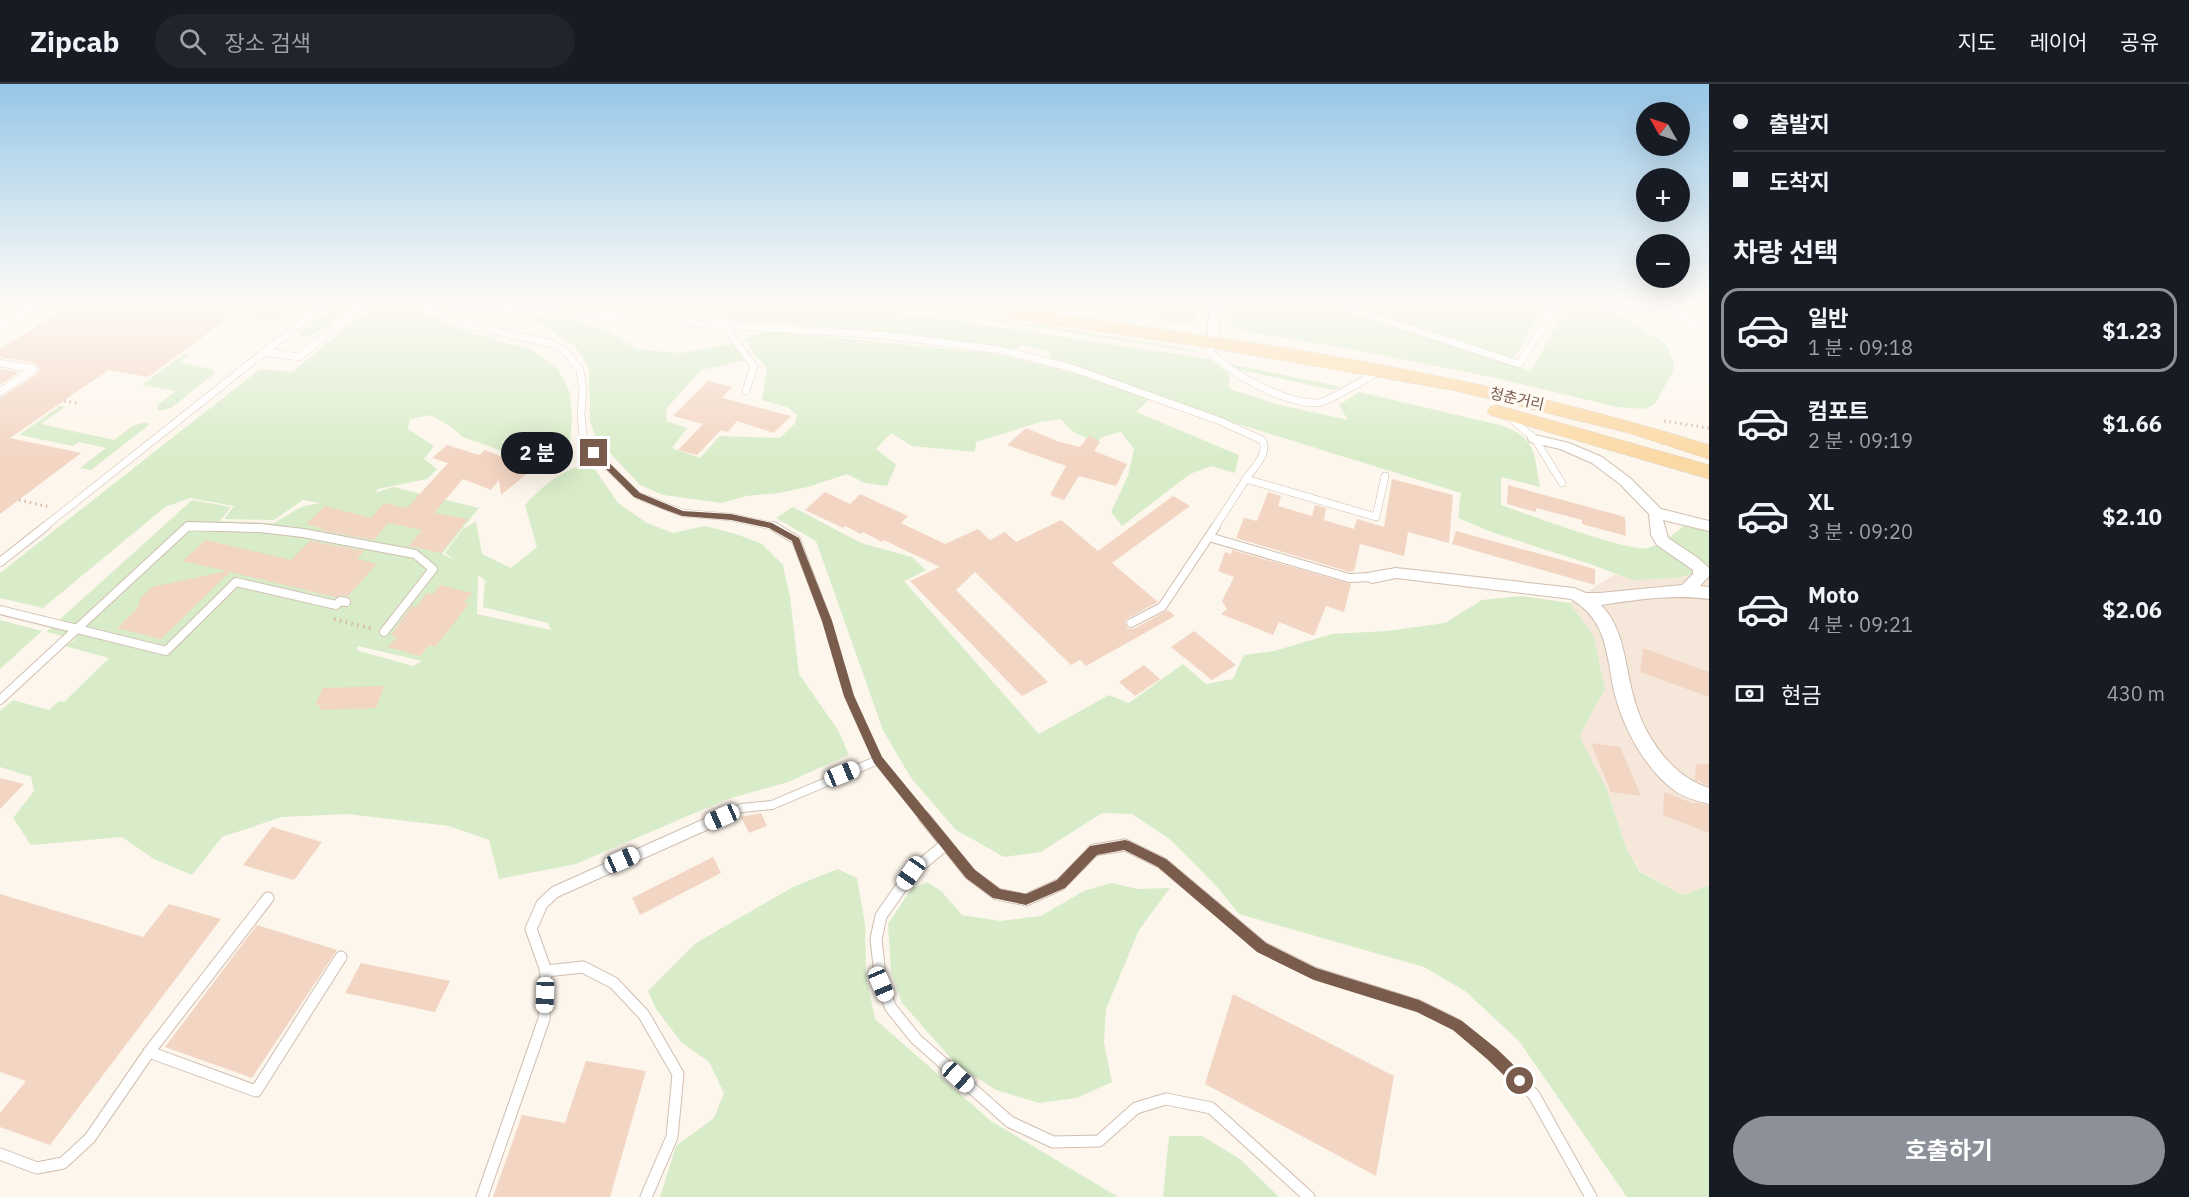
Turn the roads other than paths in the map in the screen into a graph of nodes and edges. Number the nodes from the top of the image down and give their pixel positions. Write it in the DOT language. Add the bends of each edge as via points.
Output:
graph roads {
  1 [pos="261,355"];
  2 [pos="285,355"];
  3 [pos="302,355"];
  4 [pos="568,355"];
  5 [pos="746,355"];
  6 [pos="1020,355"];
  7 [pos="1213,355"];
  8 [pos="1287,355"];
  9 [pos="1491,355"];
  10 [pos="1525,355"];
  11 [pos="0,363"];
  12 [pos="1381,371"];
  13 [pos="746,391"];
  14 [pos="0,392"];
  15 [pos="1502,413"];
  16 [pos="1535,439"];
  17 [pos="1707,449"];
  18 [pos="1709,472"];
  19 [pos="1385,476"];
  20 [pos="1246,479"];
  21 [pos="1562,483"];
  22 [pos="1656,513"];
  23 [pos="1709,526"];
  24 [pos="1209,537"];
  25 [pos="0,562"];
  26 [pos="1372,577"];
  27 [pos="1686,590"];
  28 [pos="1709,593"];
  29 [pos="1586,598"];
  30 [pos="346,602"];
  31 [pos="0,610"];
  32 [pos="1131,623"];
  33 [pos="78,630"];
  34 [pos="384,632"];
  35 [pos="0,699"];
  36 [pos="878,760"];
  37 [pos="1709,796"];
  38 [pos="946,844"];
  39 [pos="268,898"];
  40 [pos="341,957"];
  41 [pos="546,971"];
  42 [pos="149,1052"];
  43 [pos="0,1154"];
  44 [pos="482,1197"];
  45 [pos="646,1197"];
  46 [pos="1309,1197"];
  47 [pos="1591,1197"];
  1 -- 25 [label="lane"];
  2 -- 3 [label="lane"];
  4 -- 36 [label="lane" via="580,370 583,436 594,453 637,495 682,513 772,525 796,540 827,621 849,696"];
  5 -- 13 [label="lane" via="754,366"];
  6 -- 20 [label="lane" via="1072,368 1262,440 1264,453"];
  7 -- 12 [label="lane" via="1261,388 1320,403"];
  8 -- 12 [label="main road, 청춘거리"];
  9 -- 10 [label="lane" via="1519,364"];
  11 -- 14 [label="lane" via="34,369"];
  12 -- 15 [label="main road" via="1430,392"];
  12 -- 17 [label="main road, 청춘거리" via="1540,405"];
  15 -- 16 [label="lane"];
  15 -- 18 [label="main road"];
  16 -- 21 [label="lane"];
  16 -- 22 [label="street" via="1597,460 1625,481"];
  19 -- 20 [label="lane" via="1376,517"];
  20 -- 24 [label="lane"];
  22 -- 23 [label="street"];
  22 -- 27 [label="street" via="1655,528 1660,538 1701,568 1701,576"];
  24 -- 26 [label="lane" via="1349,579"];
  24 -- 32 [label="lane" via="1162,606"];
  26 -- 29 [label="street" via="1405,574"];
  27 -- 28 [label="street"];
  27 -- 29 [label="street" via="1600,600"];
  29 -- 37 [label="street" via="1600,612 1612,637 1628,708 1640,736 1681,785"];
  30 -- 33 [label="lane" via="336,605 236,582 166,651"];
  31 -- 33 [label="lane"];
  33 -- 34 [label="lane" via="188,526 285,531 415,554 433,569"];
  33 -- 35 [label="lane"];
  36 -- 38 [label="lane"];
  36 -- 41 [label="lane" via="772,805 742,808 555,892 542,904 531,929"];
  38 -- 46 [label="lane" via="911,873 881,916 876,939 881,984 891,1008 916,1039 1010,1122 1053,1142 1099,1141 1136,1108 1166,1100 1211,1108"];
  38 -- 47 [label="lane" via="970,874 998,894 1026,900 1061,884 1094,850 1125,845 1162,863 1262,948 1314,973 1419,1006 1457,1025 1534,1095"];
  39 -- 42 [label="lane"];
  40 -- 42 [label="lane" via="256,1091"];
  41 -- 44 [label="lane" via="544,1019"];
  41 -- 45 [label="lane" via="583,967 614,983 644,1015 678,1074 672,1137"];
  42 -- 43 [label="lane" via="90,1138 63,1163 36,1168"];
}
